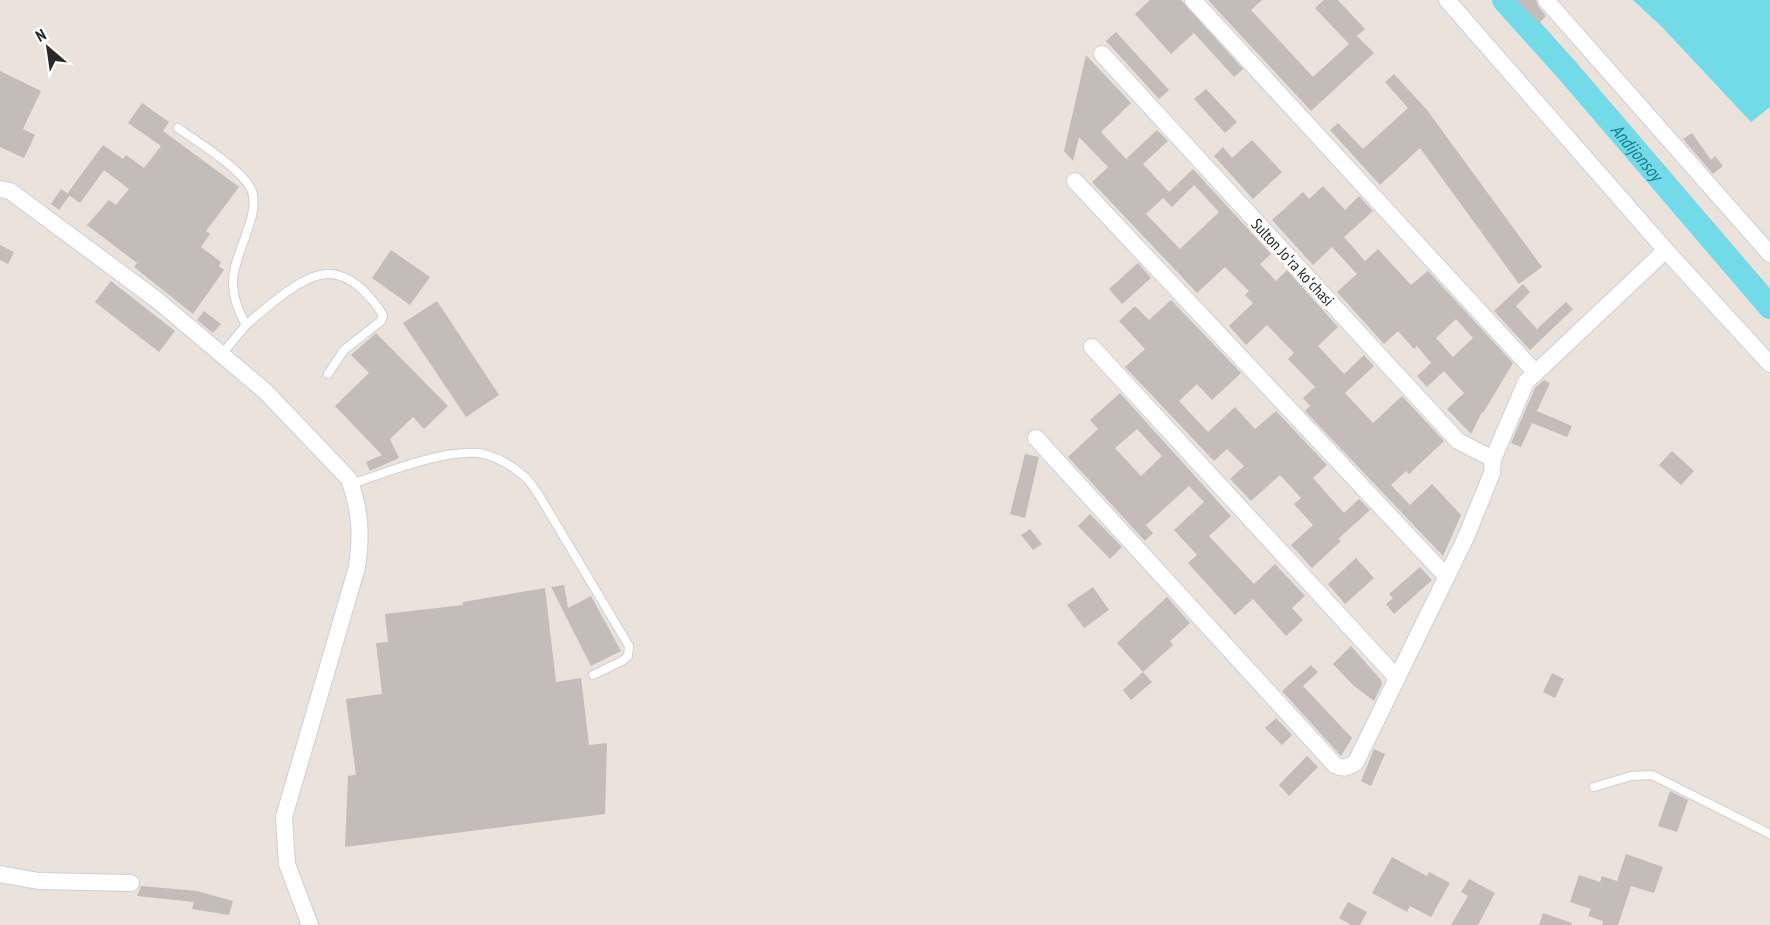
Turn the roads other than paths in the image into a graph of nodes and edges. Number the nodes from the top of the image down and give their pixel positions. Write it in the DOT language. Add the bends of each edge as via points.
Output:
graph roads {
  1 [pos="1193,0"];
  2 [pos="1447,0"];
  3 [pos="1546,0"];
  4 [pos="1102,54"];
  5 [pos="178,128"];
  6 [pos="1075,181"];
  7 [pos="0,189"];
  8 [pos="1666,250"];
  9 [pos="1770,254"];
  10 [pos="246,325"];
  11 [pos="1092,347"];
  12 [pos="222,354"];
  13 [pos="1770,364"];
  14 [pos="1536,373"];
  15 [pos="328,374"];
  16 [pos="1036,438"];
  17 [pos="1493,459"];
  18 [pos="351,484"];
  19 [pos="1447,577"];
  20 [pos="593,675"];
  21 [pos="1397,678"];
  22 [pos="1594,787"];
  23 [pos="1770,834"];
  24 [pos="0,874"];
  25 [pos="131,883"];
  26 [pos="310,925"];
  1 -- 14 [label="street"];
  2 -- 8 [label="street"];
  3 -- 9 [label="street"];
  4 -- 17 [label="street, Sulton Joʻra koʻchasi" via="1458,441"];
  5 -- 10 [label="lane" via="237,172 255,202 233,278 235,305"];
  6 -- 19 [label="street"];
  7 -- 12 [label="street" via="10,191 148,293"];
  8 -- 13 [label="street"];
  8 -- 14 [label="street"];
  10 -- 12 [label="lane"];
  10 -- 15 [label="lane" via="296,286 318,276 340,275 357,285 383,316 344,350"];
  11 -- 21 [label="street"];
  12 -- 18 [label="street" via="266,391"];
  14 -- 17 [label="street" via="1526,382"];
  16 -- 21 [label="street" via="1335,765 1350,767 1356,762"];
  17 -- 19 [label="street" via="1492,473"];
  18 -- 20 [label="lane" via="446,456 477,453 519,472 543,502 629,646 628,656 622,661"];
  18 -- 26 [label="street" via="361,540 357,567 284,817 286,864"];
  19 -- 21 [label="street"];
  22 -- 23 [label="lane" via="1631,776 1652,775"];
  24 -- 25 [label="street" via="39,881"];
}
